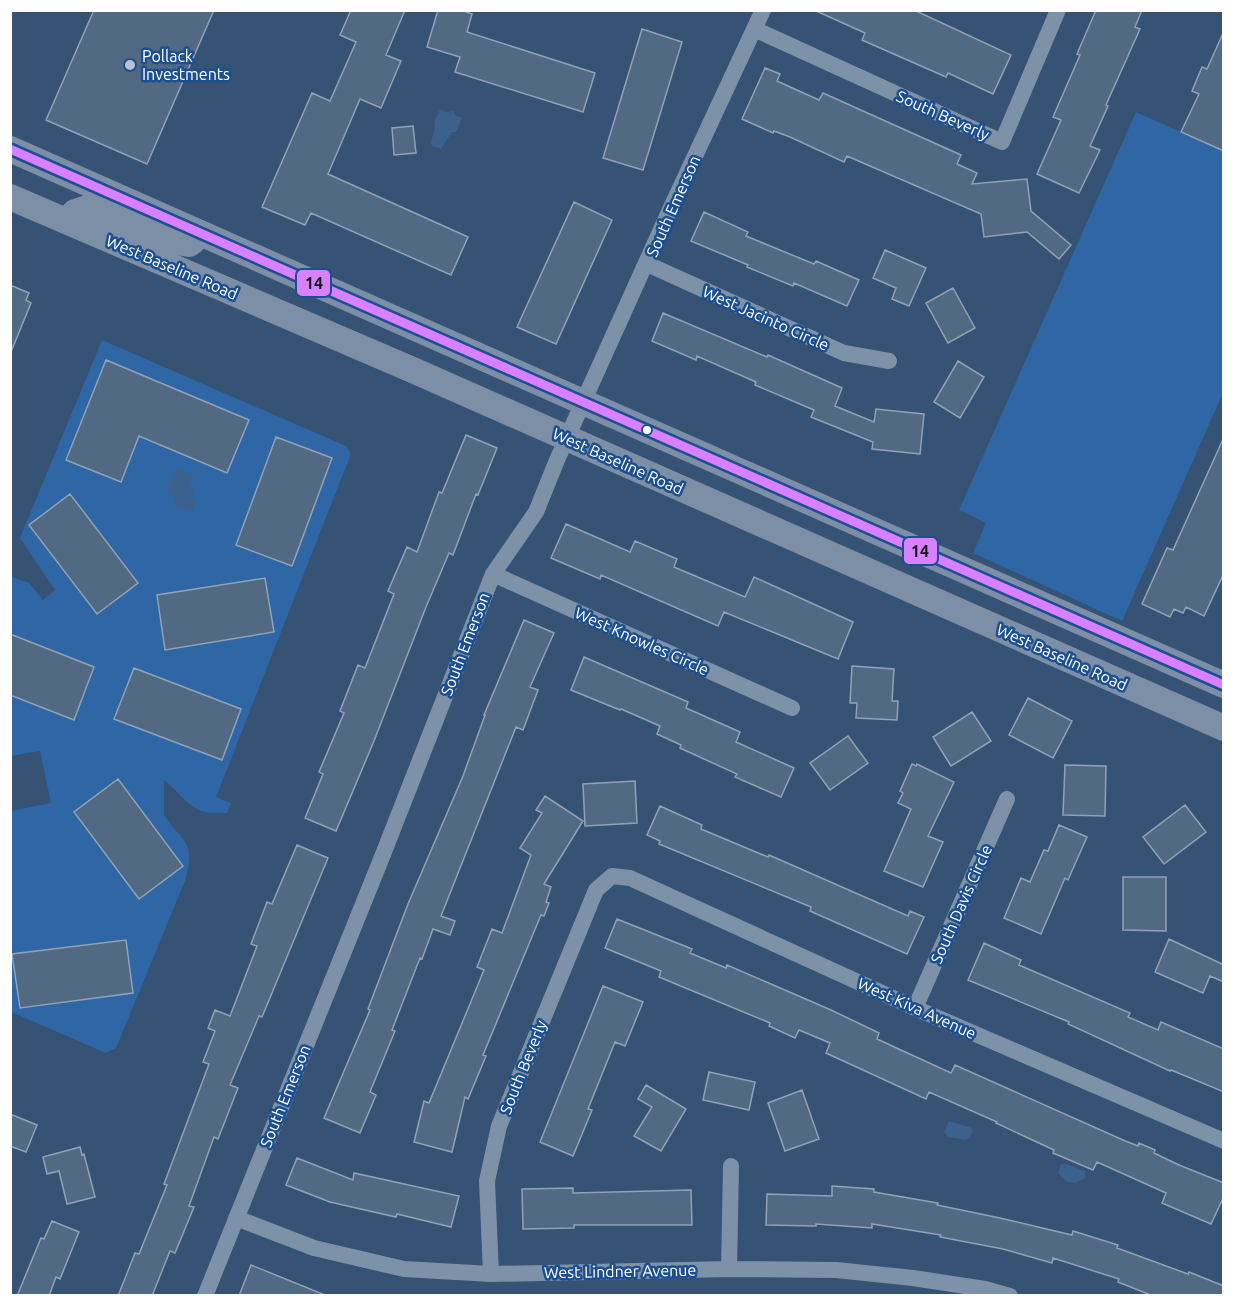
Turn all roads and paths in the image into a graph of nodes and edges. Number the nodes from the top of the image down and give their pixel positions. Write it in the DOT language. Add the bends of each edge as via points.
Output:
graph roads {
  1 [pos="763,10"];
  2 [pos="1058,10"];
  3 [pos="754,29"];
  4 [pos="10,149"];
  5 [pos="10,197"];
  6 [pos="66,221"];
  7 [pos="203,234"];
  8 [pos="647,264"];
  9 [pos="889,361"];
  10 [pos="584,402"];
  11 [pos="567,439"];
  12 [pos="492,574"];
  13 [pos="1224,685"];
  14 [pos="792,708"];
  15 [pos="1224,728"];
  16 [pos="1007,799"];
  17 [pos="612,876"];
  18 [pos="915,1008"];
  19 [pos="1224,1141"];
  20 [pos="731,1166"];
  21 [pos="236,1218"];
  22 [pos="729,1269"];
  23 [pos="491,1274"];
  24 [pos="205,1296"];
  25 [pos="1010,1296"];
  1 -- 3 [label="street, South Emerson"];
  2 -- 3 [label="street, South Beverly" via="1002,142"];
  3 -- 8 [label="street, South Emerson"];
  4 -- 7 [label="main road"];
  5 -- 6 [label="main road, West Baseline Road"];
  6 -- 7 [label="main road" via="87,208 183,243 189,244"];
  6 -- 11 [label="main road, West Baseline Road"];
  7 -- 10 [label="main road"];
  8 -- 9 [label="street, West Jacinto Circle" via="844,353"];
  8 -- 10 [label="street, South Emerson"];
  10 -- 11 [label="street, South Emerson"];
  10 -- 13 [label="main road"];
  11 -- 12 [label="street, South Emerson" via="536,512"];
  11 -- 15 [label="main road, West Baseline Road"];
  12 -- 14 [label="street, West Knowles Circle"];
  12 -- 21 [label="street, South Emerson"];
  16 -- 18 [label="street, South Davis Circle"];
  17 -- 18 [label="street, West Kiva Avenue" via="630,878"];
  17 -- 23 [label="street, South Beverly" via="596,890 499,1126 487,1181"];
  18 -- 19 [label="street, West Kiva Avenue"];
  20 -- 22 [label="street"];
  21 -- 23 [label="street, West Lindner Avenue" via="314,1248 404,1269"];
  21 -- 24 [label="street, South Emerson"];
  22 -- 23 [label="street, West Lindner Avenue"];
  22 -- 25 [label="street, West Lindner Avenue" via="858,1272 985,1289"];
}
